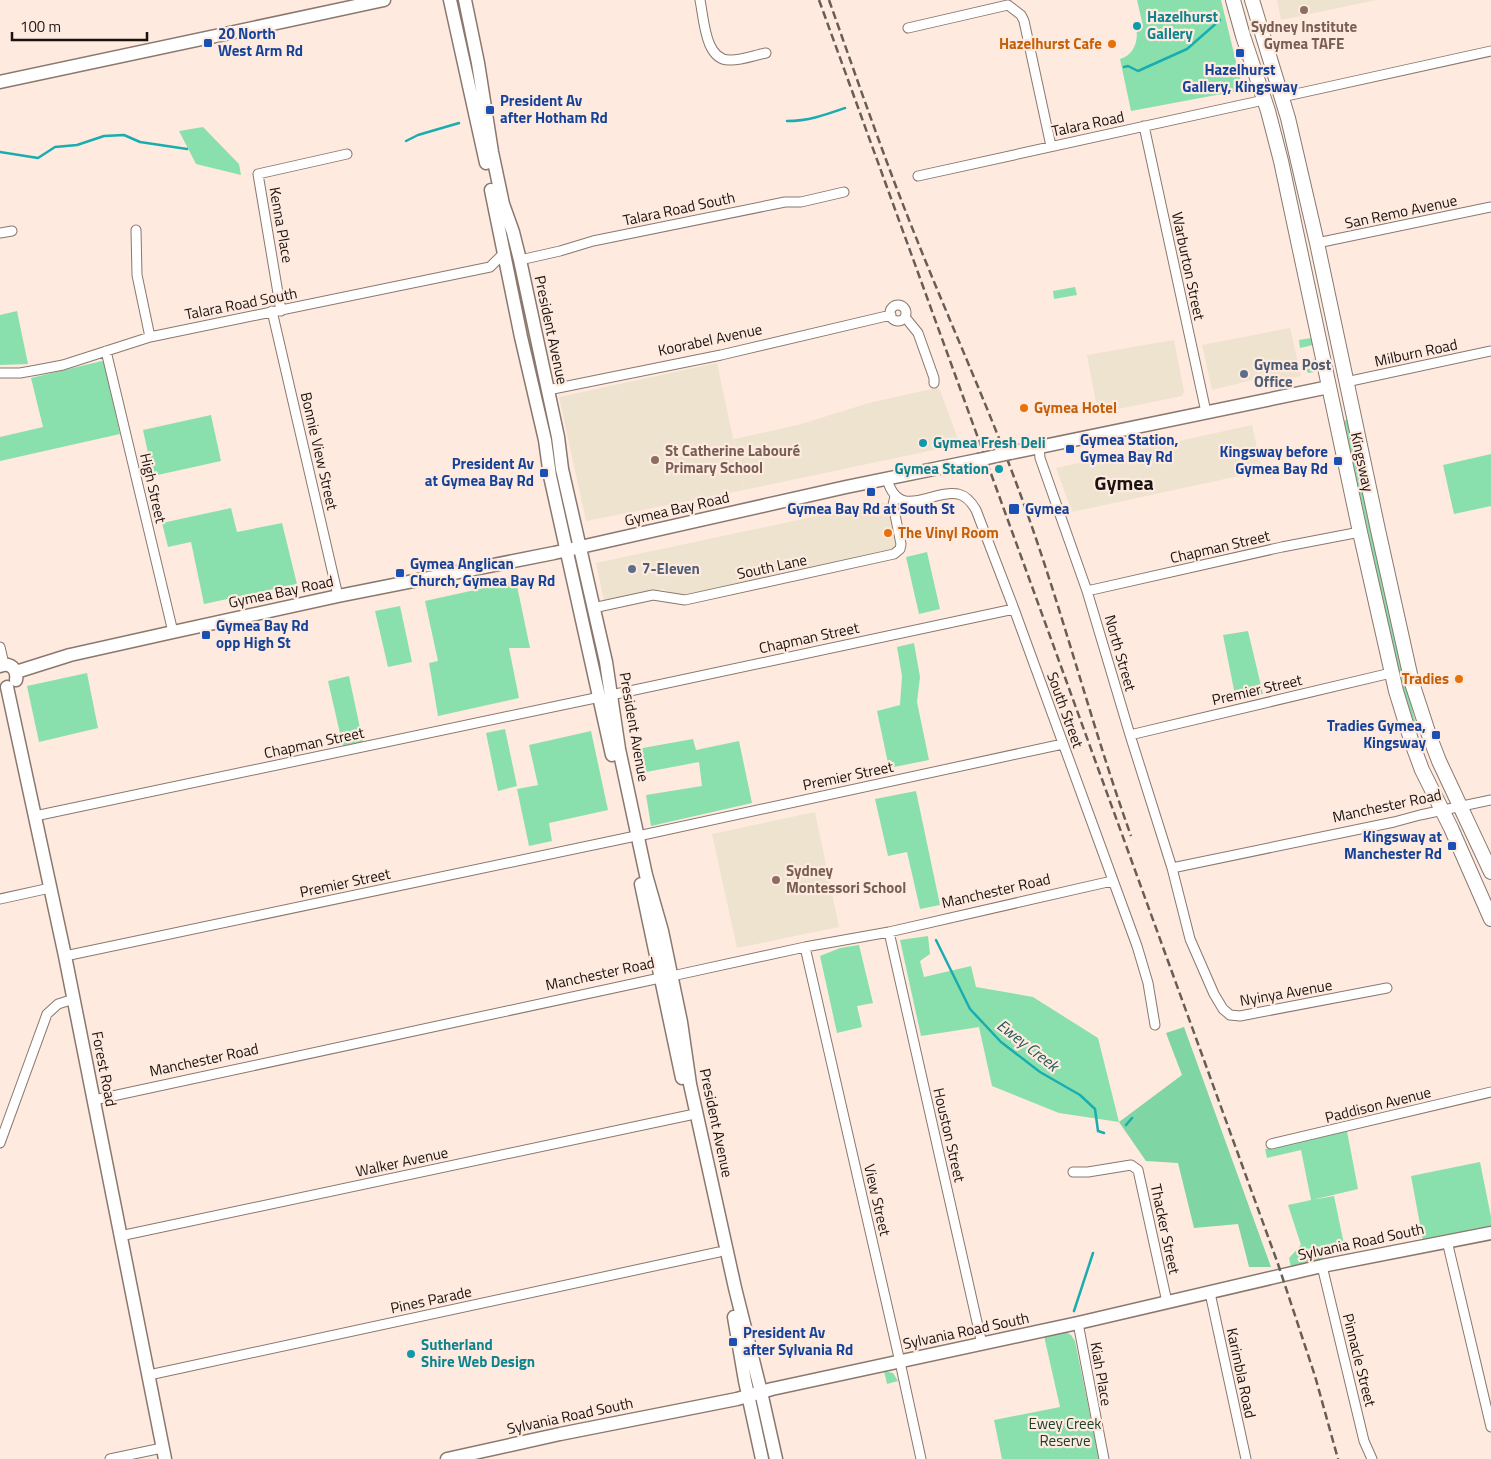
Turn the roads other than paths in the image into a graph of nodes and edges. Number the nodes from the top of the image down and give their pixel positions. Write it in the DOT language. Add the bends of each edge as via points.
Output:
graph roads {
  1 [pos="384,0"];
  2 [pos="450,0"];
  3 [pos="464,0"];
  4 [pos="700,0"];
  5 [pos="1233,0"];
  6 [pos="1252,0"];
  7 [pos="908,28"];
  8 [pos="1491,51"];
  9 [pos="766,53"];
  10 [pos="0,82"];
  11 [pos="1282,97"];
  12 [pos="1264,100"];
  13 [pos="1144,126"];
  14 [pos="1051,146"];
  15 [pos="346,154"];
  16 [pos="918,176"];
  17 [pos="844,192"];
  18 [pos="1491,207"];
  19 [pos="136,230"];
  20 [pos="12,231"];
  21 [pos="0,234"];
  22 [pos="1317,243"];
  23 [pos="505,252"];
  24 [pos="520,260"];
  25 [pos="490,267"];
  26 [pos="512,285"];
  27 [pos="277,311"];
  28 [pos="150,337"];
  29 [pos="521,337"];
  30 [pos="106,351"];
  31 [pos="1491,351"];
  32 [pos="0,373"];
  33 [pos="1346,382"];
  34 [pos="934,383"];
  35 [pos="1329,387"];
  36 [pos="541,391"];
  37 [pos="1206,412"];
  38 [pos="1039,447"];
  39 [pos="887,479"];
  40 [pos="895,496"];
  41 [pos="1360,532"];
  42 [pos="580,547"];
  43 [pos="566,550"];
  44 [pos="1087,590"];
  45 [pos="338,596"];
  46 [pos="593,608"];
  47 [pos="1014,608"];
  48 [pos="173,632"];
  49 [pos="0,647"];
  50 [pos="2,665"];
  51 [pos="16,672"];
  52 [pos="1391,673"];
  53 [pos="4,686"];
  54 [pos="605,696"];
  55 [pos="1130,735"];
  56 [pos="1063,744"];
  57 [pos="1491,800"];
  58 [pos="1460,807"];
  59 [pos="1442,810"];
  60 [pos="35,816"];
  61 [pos="634,836"];
  62 [pos="1172,868"];
  63 [pos="1491,872"];
  64 [pos="1112,881"];
  65 [pos="50,888"];
  66 [pos="0,899"];
  67 [pos="1491,919"];
  68 [pos="889,932"];
  69 [pos="805,947"];
  70 [pos="66,956"];
  71 [pos="666,977"];
  72 [pos="1386,988"];
  73 [pos="74,999"];
  74 [pos="1156,1024"];
  75 [pos="1491,1092"];
  76 [pos="94,1100"];
  77 [pos="690,1115"];
  78 [pos="0,1143"];
  79 [pos="1271,1144"];
  80 [pos="1073,1172"];
  81 [pos="1491,1233"];
  82 [pos="120,1236"];
  83 [pos="1447,1241"];
  84 [pos="719,1252"];
  85 [pos="1322,1266"];
  86 [pos="1210,1293"];
  87 [pos="1167,1302"];
  88 [pos="1078,1323"];
  89 [pos="982,1344"];
  90 [pos="900,1362"];
  91 [pos="149,1375"];
  92 [pos="761,1392"];
  93 [pos="748,1396"];
  94 [pos="1491,1427"];
  95 [pos="163,1454"];
  96 [pos="485,1455"];
  97 [pos="110,1459"];
  98 [pos="447,1459"];
  99 [pos="762,1459"];
  100 [pos="776,1459"];
  101 [pos="921,1459"];
  102 [pos="1104,1459"];
  103 [pos="1246,1459"];
  104 [pos="1372,1459"];
  1 -- 10 [label="street"];
  2 -- 23 [label="street, President Avenue"];
  3 -- 24 [label="street, President Avenue" via="478,62 492,152"];
  4 -- 9 [label="street" via="714,54 733,60"];
  5 -- 12 [label="main road, Kingsway"];
  6 -- 11 [label="main road, Kingsway"];
  7 -- 14 [label="street" via="1008,5 1015,10 1024,21"];
  8 -- 11 [label="street"];
  11 -- 22 [label="main road, Kingsway"];
  12 -- 13 [label="street, Talara Road"];
  12 -- 35 [label="main road, Kingsway" via="1281,161"];
  13 -- 14 [label="street, Talara Road"];
  13 -- 37 [label="street, Warburton Street"];
  14 -- 16 [label="street, Talara Road"];
  15 -- 27 [label="street, Kenna Place" via="258,174"];
  17 -- 24 [label="street, Talara Road South" via="668,225"];
  18 -- 22 [label="street, San Remo Avenue"];
  19 -- 28 [label="street" via="136,275"];
  20 -- 21 [label="street"];
  22 -- 33 [label="main road, Kingsway"];
  23 -- 25 [label="street"];
  23 -- 26 [label="street, President Avenue"];
  24 -- 29 [label="street" via="514,266 520,299"];
  24 -- 36 [label="street, President Avenue"];
  25 -- 26 [label="street" via="502,273"];
  25 -- 27 [label="street, Talara Road South"];
  26 -- 29 [label="street, President Avenue"];
  27 -- 28 [label="street, Talara Road South"];
  27 -- 45 [label="street, Bonnie View Street"];
  28 -- 30 [label="street, Talara Road South"];
  29 -- 36 [label="street, President Avenue"];
  30 -- 32 [label="street, Talara Road South" via="27,373"];
  30 -- 48 [label="street, High Street"];
  31 -- 33 [label="street, Milburn Road"];
  33 -- 35 [label="main road, Gymea Bay Road"];
  33 -- 58 [label="main road, Kingsway" via="1412,683 1429,735"];
  34 -- 36 [label="street, Koorabel Avenue" via="918,333 899,305 891,309 891,316 721,355"];
  35 -- 37 [label="street, Gymea Bay Road"];
  35 -- 41 [label="main road, Kingsway"];
  36 -- 42 [label="street, President Avenue" via="558,437"];
  36 -- 43 [label="street, President Avenue" via="550,476"];
  37 -- 38 [label="street, Gymea Bay Road"];
  38 -- 39 [label="street, Gymea Bay Road, bridge"];
  38 -- 44 [label="street, North Street" via="1040,458"];
  39 -- 40 [label="street"];
  39 -- 42 [label="street, Gymea Bay Road"];
  40 -- 46 [label="street, South Lane" via="893,505 901,544 894,554 685,600 653,595"];
  40 -- 47 [label="street, South Street" via="921,501 958,494 971,502"];
  41 -- 44 [label="street, Chapman Street"];
  41 -- 52 [label="main road, Kingsway"];
  42 -- 43 [label="street, Gymea Bay Road"];
  42 -- 46 [label="street, President Avenue"];
  43 -- 45 [label="street, Gymea Bay Road"];
  43 -- 54 [label="street, President Avenue"];
  44 -- 55 [label="street, North Street"];
  45 -- 48 [label="street, Gymea Bay Road"];
  46 -- 54 [label="street, President Avenue" via="606,662"];
  47 -- 54 [label="street, Chapman Street"];
  47 -- 56 [label="street, South Street"];
  48 -- 51 [label="street, Gymea Bay Road"];
  49 -- 50 [label="street"];
  50 -- 51 [label="street" via="10,665"];
  51 -- 53 [label="street" via="14,683"];
  52 -- 55 [label="street, Premier Street"];
  52 -- 59 [label="main road, Kingsway" via="1422,770"];
  53 -- 60 [label="street, Forest Road"];
  54 -- 60 [label="street, Chapman Street"];
  54 -- 61 [label="street, President Avenue" via="619,748"];
  55 -- 62 [label="street, North Street"];
  56 -- 61 [label="street, Premier Street"];
  56 -- 64 [label="street, South Street"];
  57 -- 58 [label="street, Manchester Road"];
  58 -- 59 [label="street, Manchester Road"];
  58 -- 63 [label="main road, Kingsway"];
  59 -- 62 [label="street, Manchester Road"];
  59 -- 67 [label="main road, Kingsway"];
  60 -- 65 [label="street, Forest Road"];
  61 -- 70 [label="street, Premier Street"];
  61 -- 71 [label="street, President Avenue" via="662,931"];
  62 -- 72 [label="street, Nyinya Avenue" via="1190,939 1214,994 1230,1015 1240,1016"];
  64 -- 68 [label="street, Manchester Road"];
  64 -- 74 [label="street, South Street" via="1137,946"];
  65 -- 66 [label="street"];
  65 -- 70 [label="street, Forest Road"];
  68 -- 69 [label="street, Manchester Road"];
  68 -- 89 [label="street, Houston Street"];
  69 -- 71 [label="street, Manchester Road"];
  69 -- 90 [label="street, View Street"];
  70 -- 73 [label="street, Forest Road"];
  71 -- 76 [label="street, Manchester Road"];
  71 -- 77 [label="street, President Avenue"];
  71 -- 92 [label="street, President Avenue" via="681,1023 690,1084 734,1288"];
  73 -- 76 [label="street, Forest Road"];
  73 -- 78 [label="street" via="58,1004 47,1014"];
  75 -- 79 [label="street, Paddison Avenue"];
  76 -- 82 [label="street, Forest Road"];
  77 -- 82 [label="street, Walker Avenue"];
  77 -- 84 [label="street, President Avenue"];
  80 -- 87 [label="street, Thacker Street" via="1135,1166"];
  81 -- 83 [label="street, Sylvania Road South"];
  82 -- 91 [label="street, Forest Road"];
  83 -- 85 [label="street, Sylvania Road South"];
  83 -- 94 [label="street"];
  84 -- 91 [label="street, Pines Parade"];
  84 -- 93 [label="street, President Avenue"];
  85 -- 86 [label="street, Sylvania Road South"];
  85 -- 104 [label="street, Pinnacle Street" via="1364,1441"];
  86 -- 87 [label="street, Sylvania Road South"];
  86 -- 103 [label="street, Karimbla Road"];
  87 -- 88 [label="street, Sylvania Road South"];
  88 -- 89 [label="street, Sylvania Road South"];
  88 -- 102 [label="street, Kiah Place"];
  89 -- 90 [label="street, Sylvania Road South"];
  90 -- 92 [label="street, Sylvania Road South"];
  90 -- 101 [label="street, View Street"];
  91 -- 95 [label="street, Forest Road"];
  92 -- 93 [label="street, Sylvania Road South"];
  92 -- 100 [label="street, President Avenue"];
  93 -- 96 [label="street, Sylvania Road South"];
  93 -- 99 [label="street, President Avenue"];
  95 -- 97 [label="street"];
  96 -- 98 [label="street, Sylvania Road South"];
}
